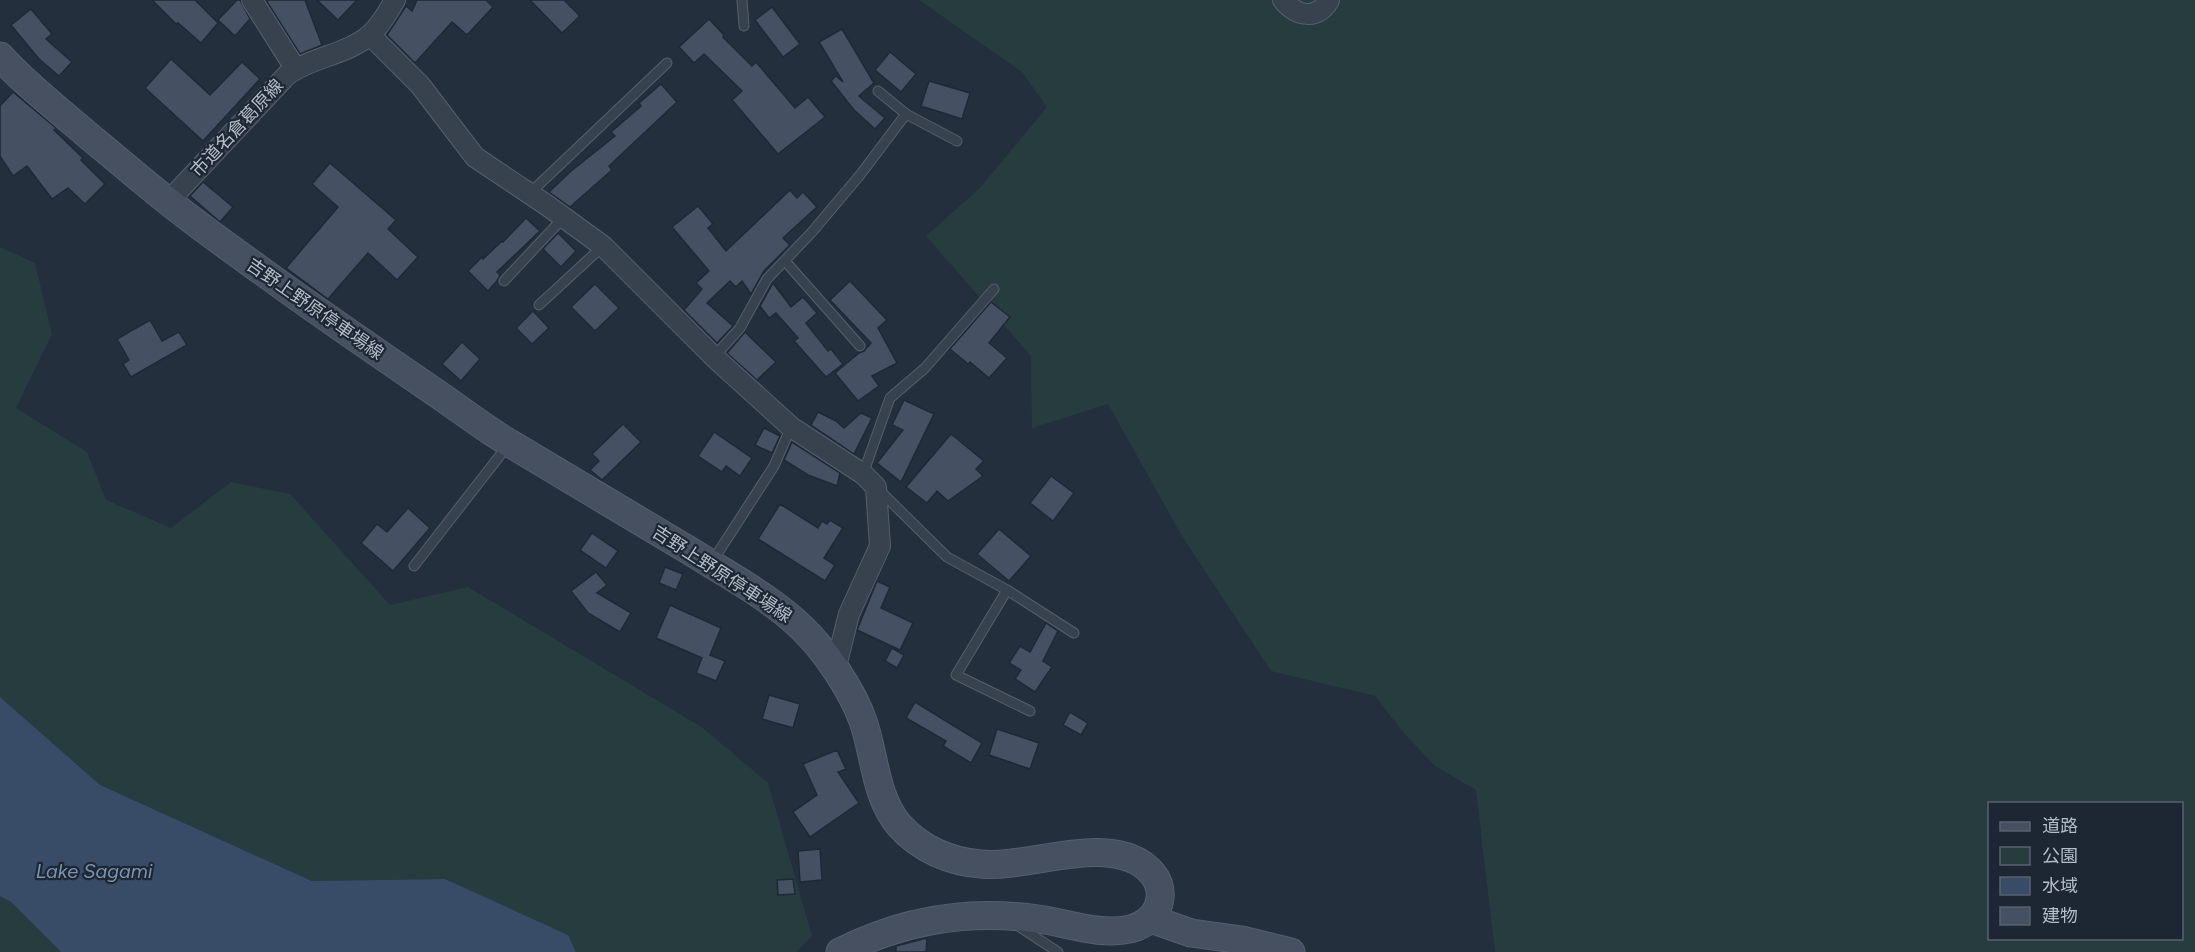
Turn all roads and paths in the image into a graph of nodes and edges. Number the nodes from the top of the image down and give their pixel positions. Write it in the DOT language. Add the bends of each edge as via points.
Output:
graph roads {
  1 [pos="252,0"];
  2 [pos="396,0"];
  3 [pos="742,0"];
  4 [pos="1283,0"];
  5 [pos="1329,0"];
  6 [pos="744,26"];
  7 [pos="370,35"];
  8 [pos="0,56"];
  9 [pos="667,63"];
  10 [pos="295,68"];
  11 [pos="878,91"];
  12 [pos="906,114"];
  13 [pos="957,141"];
  14 [pos="530,193"];
  15 [pos="170,203"];
  16 [pos="564,217"];
  17 [pos="603,246"];
  18 [pos="785,261"];
  19 [pos="504,281"];
  20 [pos="994,290"];
  21 [pos="539,306"];
  22 [pos="860,346"];
  23 [pos="714,357"];
  24 [pos="791,427"];
  25 [pos="509,443"];
  26 [pos="869,480"];
  27 [pos="710,564"];
  28 [pos="414,566"];
  29 [pos="1007,590"];
  30 [pos="1074,633"];
  31 [pos="835,670"];
  32 [pos="1030,711"];
  33 [pos="1000,914"];
  34 [pos="1151,919"];
  35 [pos="840,952"];
  36 [pos="1058,952"];
  37 [pos="1291,952"];
  1 -- 10 [label="street"];
  2 -- 7 [label="street, 市道名倉葛原線"];
  3 -- 6 [label="lane"];
  4 -- 5 [label="street" via="1290,9 1307,15 1317,12"];
  7 -- 10 [label="street, 市道名倉葛原線"];
  7 -- 14 [label="street" via="420,85 475,157"];
  8 -- 15 [label="main road, 吉野上野原停車場線"];
  9 -- 14 [label="lane"];
  10 -- 15 [label="street, 市道名倉葛原線"];
  11 -- 12 [label="lane"];
  12 -- 13 [label="lane"];
  12 -- 18 [label="lane" via="860,175"];
  14 -- 16 [label="street"];
  15 -- 25 [label="main road, 吉野上野原停車場線" via="358,340"];
  16 -- 17 [label="street"];
  16 -- 19 [label="lane"];
  17 -- 21 [label="lane"];
  17 -- 23 [label="street"];
  18 -- 22 [label="lane"];
  18 -- 23 [label="lane" via="767,279 740,328"];
  20 -- 26 [label="lane" via="925,368 890,398"];
  23 -- 24 [label="street"];
  24 -- 26 [label="street"];
  24 -- 27 [label="lane" via="774,466"];
  25 -- 27 [label="main road, 吉野上野原停車場線"];
  25 -- 28 [label="lane"];
  26 -- 29 [label="lane" via="947,556"];
  26 -- 31 [label="street" via="880,546 849,614"];
  27 -- 31 [label="main road, 吉野上野原停車場線" via="804,629"];
  29 -- 30 [label="lane"];
  29 -- 32 [label="lane" via="956,675"];
  31 -- 34 [label="main road, 吉野上野原停車場線" via="862,716 889,810 918,843 938,854 984,865 1093,852 1122,854 1142,863 1156,876 1161,891 1159,906"];
  33 -- 34 [label="main road" via="1117,931 1136,928"];
  33 -- 35 [label="main road" via="927,921 892,930"];
  33 -- 36 [label="lane"];
  34 -- 37 [label="main road" via="1191,933"];
}
